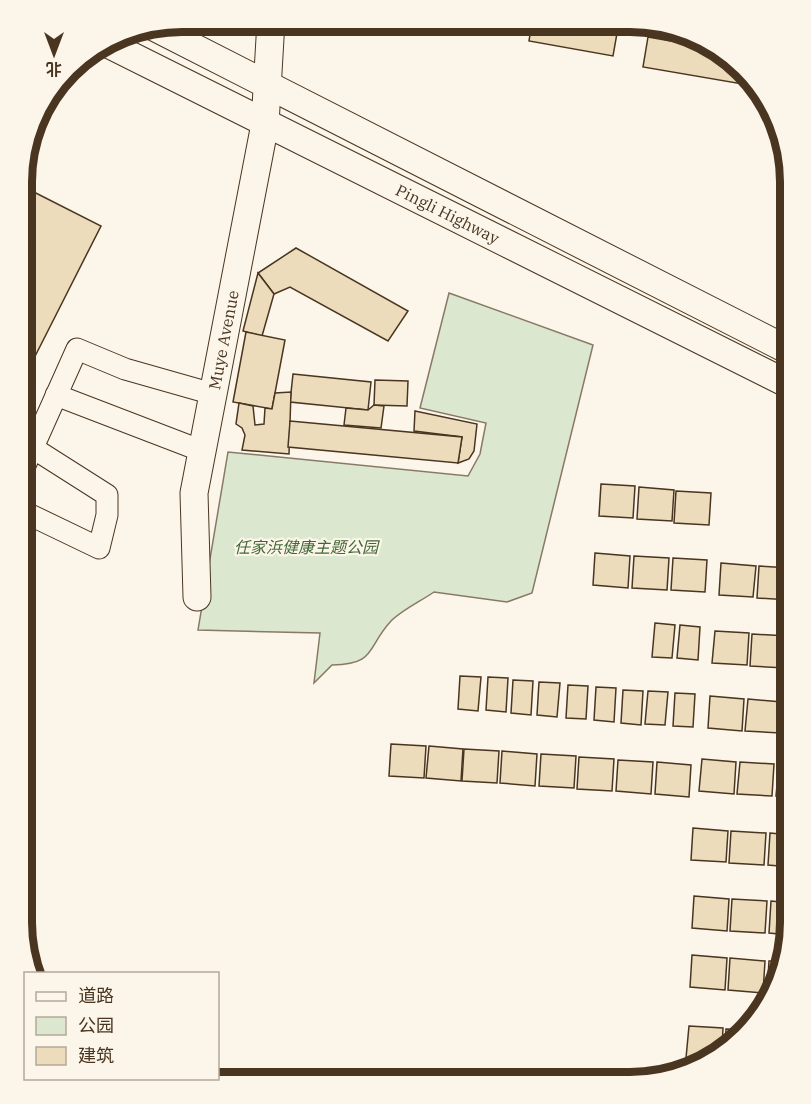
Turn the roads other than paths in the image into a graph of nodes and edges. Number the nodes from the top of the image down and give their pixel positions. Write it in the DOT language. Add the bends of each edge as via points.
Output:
graph roads {
  1 [pos="271,32"];
  2 [pos="286,32"];
  3 [pos="165,33"];
  4 [pos="114,47"];
  5 [pos="269,87"];
  6 [pos="265,124"];
  7 [pos="780,346"];
  8 [pos="780,380"];
  9 [pos="213,394"];
  10 [pos="56,395"];
  11 [pos="33,448"];
  12 [pos="202,452"];
  13 [pos="32,516"];
  14 [pos="197,597"];
  1 -- 5 [label="main road, Muye Avenue"];
  2 -- 5 [label="main road, Muye Avenue"];
  3 -- 5 [label="main road, Pingli Highway"];
  4 -- 6 [label="main road, Pingli Highway"];
  5 -- 6 [label="main road, Muye Avenue"];
  5 -- 7 [label="main road, Pingli Highway"];
  6 -- 8 [label="main road, Pingli Highway"];
  6 -- 9 [label="main road, Muye Avenue"];
  9 -- 10 [label="lane" via="125,369 76,349"];
  9 -- 12 [label="main road, Muye Avenue"];
  10 -- 11 [label="lane"];
  10 -- 12 [label="lane"];
  11 -- 13 [label="lane" via="107,495 107,515 99,548"];
  12 -- 14 [label="main road, Muye Avenue" via="194,493"];
}
